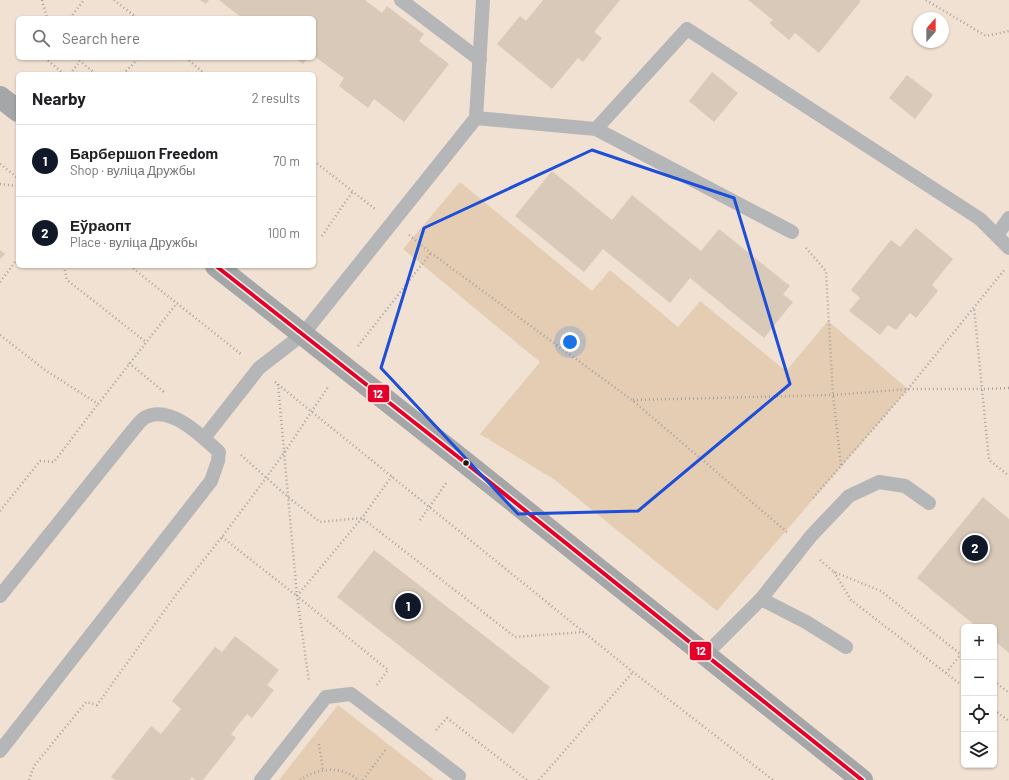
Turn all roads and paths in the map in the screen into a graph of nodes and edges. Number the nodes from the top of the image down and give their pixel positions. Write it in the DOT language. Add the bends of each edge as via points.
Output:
graph roads {
  1 [pos="42,0"];
  2 [pos="84,0"];
  3 [pos="114,0"];
  4 [pos="401,0"];
  5 [pos="483,0"];
  6 [pos="926,0"];
  7 [pos="46,16"];
  8 [pos="72,16"];
  9 [pos="134,16"];
  10 [pos="1009,31"];
  11 [pos="48,60"];
  12 [pos="137,60"];
  13 [pos="188,60"];
  14 [pos="480,60"];
  15 [pos="80,61"];
  16 [pos="62,72"];
  17 [pos="72,72"];
  18 [pos="94,72"];
  19 [pos="125,72"];
  20 [pos="203,72"];
  21 [pos="0,97"];
  22 [pos="16,109"];
  23 [pos="476,118"];
  24 [pos="596,129"];
  25 [pos="316,163"];
  26 [pos="0,164"];
  27 [pos="16,176"];
  28 [pos="0,184"];
  29 [pos="16,186"];
  30 [pos="353,191"];
  31 [pos="1009,218"];
  32 [pos="392,222"];
  33 [pos="792,232"];
  34 [pos="996,235"];
  35 [pos="322,236"];
  36 [pos="1009,248"];
  37 [pos="431,253"];
  38 [pos="16,261"];
  39 [pos="1009,264"];
  40 [pos="64,268"];
  41 [pos="133,268"];
  42 [pos="219,268"];
  43 [pos="0,282"];
  44 [pos="177,303"];
  45 [pos="974,307"];
  46 [pos="303,334"];
  47 [pos="0,335"];
  48 [pos="146,342"];
  49 [pos="129,364"];
  50 [pos="342,366"];
  51 [pos="259,368"];
  52 [pos="278,384"];
  53 [pos="1009,388"];
  54 [pos="908,389"];
  55 [pos="982,389"];
  56 [pos="833,395"];
  57 [pos="170,397"];
  58 [pos="632,400"];
  59 [pos="98,404"];
  60 [pos="311,411"];
  61 [pos="207,434"];
  62 [pos="284,453"];
  63 [pos="462,460"];
  64 [pos="841,466"];
  65 [pos="392,476"];
  66 [pos="1009,476"];
  67 [pos="266,478"];
  68 [pos="288,497"];
  69 [pos="811,501"];
  70 [pos="929,502"];
  71 [pos="430,507"];
  72 [pos="0,511"];
  73 [pos="362,518"];
  74 [pos="420,520"];
  75 [pos="222,537"];
  76 [pos="803,546"];
  77 [pos="834,572"];
  78 [pos="0,596"];
  79 [pos="297,596"];
  80 [pos="761,599"];
  81 [pos="584,632"];
  82 [pos="846,647"];
  83 [pos="706,654"];
  84 [pos="961,654"];
  85 [pos="633,672"];
  86 [pos="946,673"];
  87 [pos="997,683"];
  88 [pos="961,685"];
  89 [pos="1009,693"];
  90 [pos="363,703"];
  91 [pos="997,712"];
  92 [pos="313,713"];
  93 [pos="1009,721"];
  94 [pos="400,731"];
  95 [pos="422,748"];
  96 [pos="0,751"];
  97 [pos="323,770"];
  98 [pos="459,776"];
  99 [pos="29,780"];
  100 [pos="261,780"];
  101 [pos="300,780"];
  102 [pos="358,780"];
  103 [pos="363,780"];
  104 [pos="527,780"];
  105 [pos="539,780"];
  106 [pos="773,780"];
  107 [pos="862,780"];
  1 -- 7 [label="path"];
  2 -- 8 [label="path"];
  3 -- 9 [label="path"];
  4 -- 14 [label="lane"];
  5 -- 14 [label="lane"];
  6 -- 10 [label="path" via="986,36"];
  11 -- 16 [label="path"];
  12 -- 19 [label="path"];
  13 -- 20 [label="path"];
  14 -- 23 [label="lane"];
  15 -- 17 [label="path"];
  15 -- 18 [label="path"];
  21 -- 22 [label="main road"];
  23 -- 24 [label="lane"];
  23 -- 32 [label="lane"];
  24 -- 33 [label="lane"];
  24 -- 34 [label="lane" via="687,29 980,219"];
  25 -- 30 [label="path"];
  26 -- 27 [label="path"];
  28 -- 29 [label="path"];
  30 -- 32 [label="path"];
  30 -- 35 [label="path"];
  31 -- 34 [label="lane"];
  32 -- 37 [label="path"];
  32 -- 46 [label="lane"];
  33 -- 56 [label="path" via="826,272"];
  34 -- 36 [label="lane"];
  37 -- 50 [label="path"];
  37 -- 58 [label="path"];
  38 -- 43 [label="path"];
  39 -- 45 [label="path"];
  40 -- 48 [label="path" via="67,280"];
  41 -- 44 [label="path"];
  42 -- 46 [label="main road"];
  44 -- 48 [label="path"];
  44 -- 51 [label="path"];
  45 -- 54 [label="path"];
  45 -- 55 [label="path"];
  46 -- 50 [label="main road"];
  46 -- 51 [label="lane"];
  47 -- 59 [label="path" via="45,370"];
  48 -- 49 [label="path"];
  49 -- 57 [label="path"];
  49 -- 59 [label="path"];
  50 -- 60 [label="path"];
  50 -- 63 [label="main road"];
  51 -- 52 [label="path"];
  51 -- 61 [label="lane"];
  52 -- 60 [label="path"];
  52 -- 62 [label="path"];
  53 -- 55 [label="path"];
  54 -- 55 [label="path"];
  54 -- 56 [label="path"];
  54 -- 64 [label="path"];
  55 -- 66 [label="path" via="989,460"];
  56 -- 58 [label="path"];
  56 -- 64 [label="path"];
  58 -- 76 [label="path"];
  59 -- 72 [label="path" via="54,462 40,461"];
  60 -- 62 [label="path"];
  60 -- 65 [label="path"];
  61 -- 67 [label="path"];
  61 -- 78 [label="lane" via="173,416 158,413 145,417"];
  61 -- 96 [label="lane" via="219,452 211,481"];
  62 -- 67 [label="path"];
  62 -- 68 [label="path"];
  63 -- 71 [label="path"];
  63 -- 83 [label="main road"];
  64 -- 69 [label="path"];
  65 -- 71 [label="path"];
  65 -- 73 [label="path"];
  67 -- 68 [label="path"];
  67 -- 75 [label="path"];
  68 -- 73 [label="path" via="320,522"];
  68 -- 79 [label="path"];
  70 -- 76 [label="lane" via="905,486 879,482 849,496"];
  71 -- 74 [label="path"];
  71 -- 81 [label="path"];
  73 -- 79 [label="path"];
  73 -- 81 [label="path" via="515,637"];
  75 -- 79 [label="path"];
  75 -- 99 [label="path" via="175,596 97,705 86,702 34,766"];
  76 -- 77 [label="path"];
  76 -- 80 [label="lane"];
  77 -- 84 [label="path" via="881,591"];
  77 -- 86 [label="path" via="851,600"];
  79 -- 90 [label="path" via="388,670"];
  79 -- 92 [label="path"];
  80 -- 82 [label="lane" via="806,622"];
  80 -- 83 [label="lane"];
  81 -- 85 [label="path"];
  83 -- 107 [label="main road"];
  84 -- 86 [label="path"];
  85 -- 105 [label="path"];
  85 -- 106 [label="path"];
  86 -- 88 [label="path"];
  87 -- 89 [label="path"];
  90 -- 92 [label="lane" via="351,694 326,697"];
  90 -- 94 [label="lane"];
  91 -- 93 [label="path"];
  92 -- 97 [label="path"];
  92 -- 100 [label="lane"];
  94 -- 95 [label="lane"];
  94 -- 103 [label="path"];
  95 -- 98 [label="lane"];
  95 -- 104 [label="path" via="447,718"];
  97 -- 101 [label="path"];
  97 -- 102 [label="path" via="340,770"];
}
